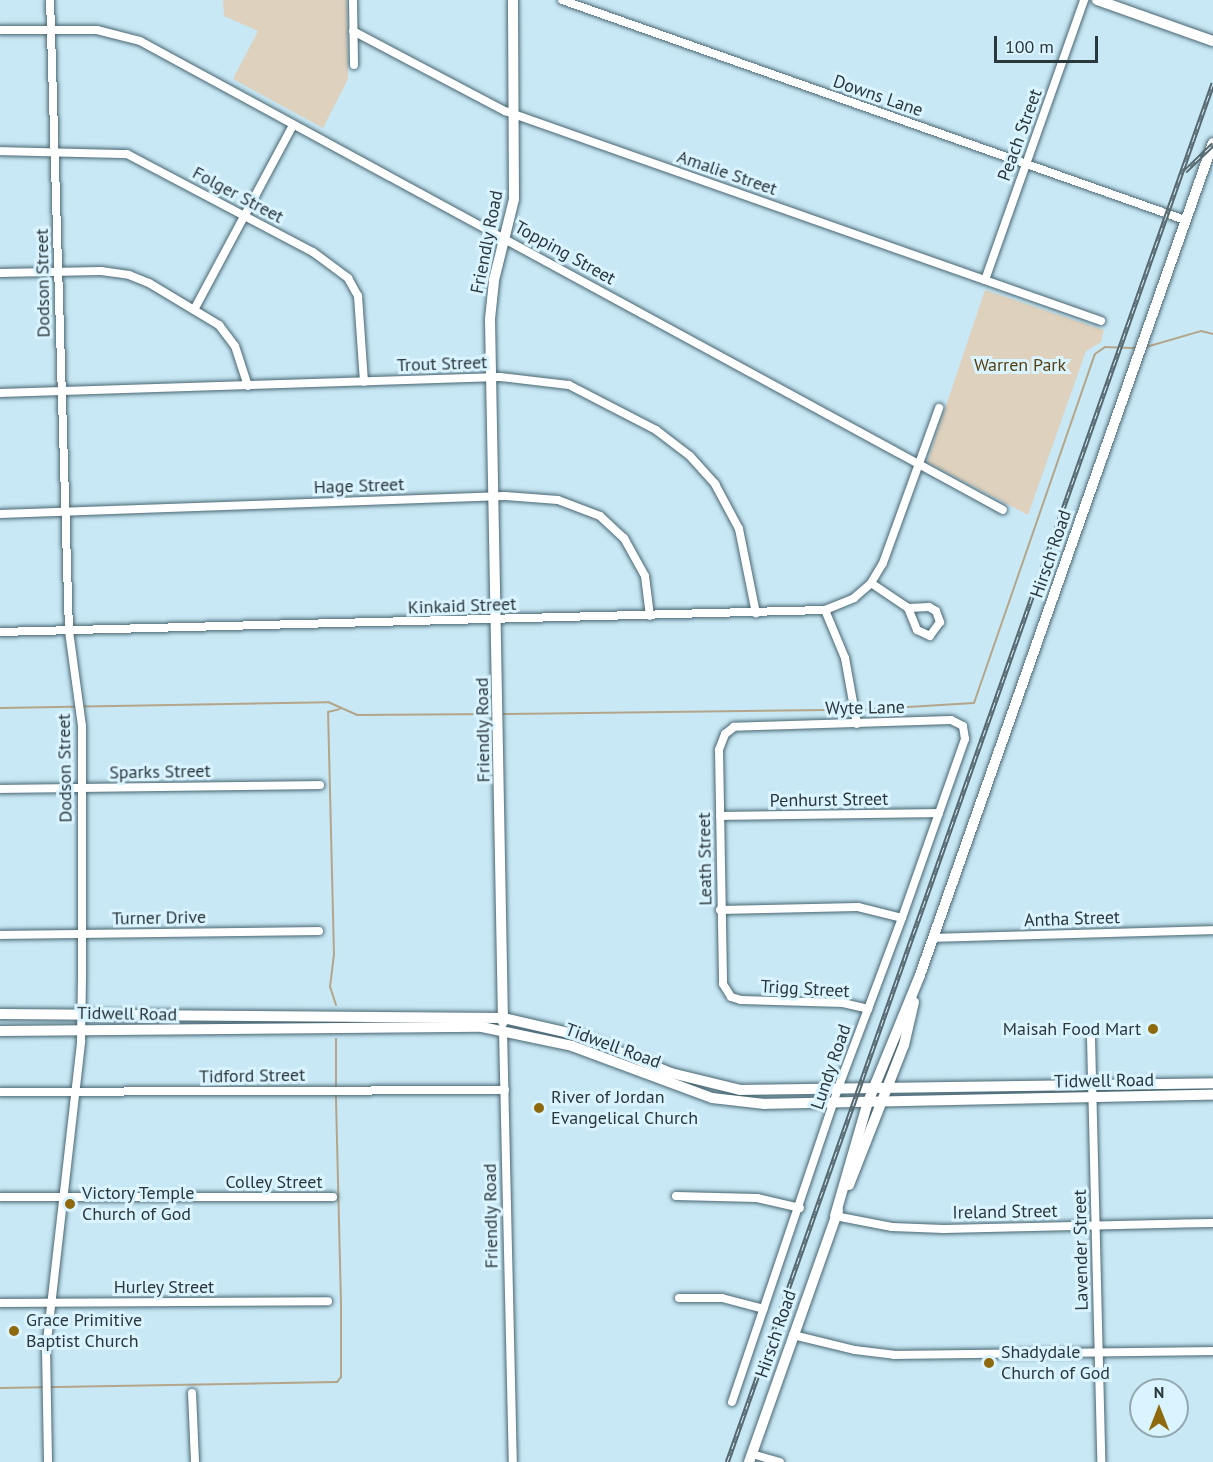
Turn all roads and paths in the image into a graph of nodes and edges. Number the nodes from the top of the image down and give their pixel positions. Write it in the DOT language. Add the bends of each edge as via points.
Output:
graph roads {
  1 [pos="51,0"];
  2 [pos="353,0"];
  3 [pos="513,0"];
  4 [pos="562,0"];
  5 [pos="1084,0"];
  6 [pos="1097,0"];
  7 [pos="51,28"];
  8 [pos="0,30"];
  9 [pos="353,31"];
  10 [pos="1213,41"];
  11 [pos="354,65"];
  12 [pos="516,115"];
  13 [pos="293,124"];
  14 [pos="1213,143"];
  15 [pos="0,151"];
  16 [pos="55,151"];
  17 [pos="1026,163"];
  18 [pos="244,215"];
  19 [pos="1185,220"];
  20 [pos="506,237"];
  21 [pos="58,271"];
  22 [pos="0,273"];
  23 [pos="985,280"];
  24 [pos="195,308"];
  25 [pos="1101,321"];
  26 [pos="491,377"];
  27 [pos="364,382"];
  28 [pos="249,386"];
  29 [pos="61,391"];
  30 [pos="0,393"];
  31 [pos="939,408"];
  32 [pos="920,464"];
  33 [pos="494,497"];
  34 [pos="1003,510"];
  35 [pos="65,512"];
  36 [pos="0,514"];
  37 [pos="872,583"];
  38 [pos="909,608"];
  39 [pos="825,610"];
  40 [pos="756,613"];
  41 [pos="650,616"];
  42 [pos="498,620"];
  43 [pos="0,632"];
  44 [pos="69,632"];
  45 [pos="857,721"];
  46 [pos="748,724"];
  47 [pos="963,744"];
  48 [pos="321,785"];
  49 [pos="81,788"];
  50 [pos="0,789"];
  51 [pos="939,813"];
  52 [pos="720,816"];
  53 [pos="720,910"];
  54 [pos="902,918"];
  55 [pos="1213,930"];
  56 [pos="319,931"];
  57 [pos="81,934"];
  58 [pos="0,935"];
  59 [pos="933,938"];
  60 [pos="920,975"];
  61 [pos="741,1000"];
  62 [pos="868,1009"];
  63 [pos="188,1013"];
  64 [pos="0,1014"];
  65 [pos="81,1014"];
  66 [pos="503,1018"];
  67 [pos="388,1021"];
  68 [pos="81,1030"];
  69 [pos="503,1030"];
  70 [pos="0,1031"];
  71 [pos="189,1031"];
  72 [pos="1091,1038"];
  73 [pos="615,1056"];
  74 [pos="1213,1083"];
  75 [pos="1093,1085"];
  76 [pos="720,1087"];
  77 [pos="1006,1087"];
  78 [pos="505,1090"];
  79 [pos="873,1090"];
  80 [pos="887,1090"];
  81 [pos="0,1092"];
  82 [pos="75,1092"];
  83 [pos="837,1092"];
  84 [pos="1213,1095"];
  85 [pos="1094,1098"];
  86 [pos="716,1099"];
  87 [pos="1007,1100"];
  88 [pos="868,1102"];
  89 [pos="883,1102"];
  90 [pos="833,1104"];
  91 [pos="0,1197"];
  92 [pos="333,1197"];
  93 [pos="676,1197"];
  94 [pos="64,1198"];
  95 [pos="800,1208"];
  96 [pos="835,1216"];
  97 [pos="1213,1223"];
  98 [pos="1095,1225"];
  99 [pos="679,1298"];
  100 [pos="328,1301"];
  101 [pos="0,1303"];
  102 [pos="50,1303"];
  103 [pos="764,1309"];
  104 [pos="794,1335"];
  105 [pos="1213,1351"];
  106 [pos="1097,1352"];
  107 [pos="192,1393"];
  108 [pos="732,1402"];
  109 [pos="750,1458"];
  110 [pos="48,1462"];
  111 [pos="195,1462"];
  112 [pos="513,1462"];
  113 [pos="780,1462"];
  114 [pos="1101,1462"];
  1 -- 7 [label="street, Dodson Street"];
  2 -- 9 [label="street"];
  3 -- 12 [label="main road, Friendly Road"];
  4 -- 17 [label="street, Downs Lane"];
  5 -- 17 [label="street, Peach Street"];
  6 -- 10 [label="main road"];
  7 -- 8 [label="street, Topping Street"];
  7 -- 13 [label="street, Topping Street" via="129,36"];
  7 -- 16 [label="street, Dodson Street"];
  9 -- 11 [label="street"];
  9 -- 12 [label="street, Amalie Street"];
  12 -- 20 [label="main road, Friendly Road" via="514,199"];
  12 -- 23 [label="street, Amalie Street"];
  13 -- 18 [label="street"];
  13 -- 20 [label="street, Topping Street"];
  14 -- 19 [label="main road, Hirsch Road"];
  15 -- 16 [label="street, Folger Street"];
  16 -- 18 [label="street, Folger Street" via="127,154"];
  16 -- 21 [label="street, Dodson Street"];
  17 -- 19 [label="street, Downs Lane"];
  17 -- 23 [label="street, Peach Street"];
  18 -- 24 [label="street"];
  18 -- 27 [label="street, Folger Street" via="314,252 348,278 362,315"];
  19 -- 59 [label="main road, Hirsch Road"];
  20 -- 26 [label="main road, Friendly Road" via="492,295"];
  20 -- 32 [label="street, Topping Street"];
  21 -- 22 [label="street"];
  21 -- 24 [label="street" via="129,275"];
  21 -- 29 [label="street, Dodson Street"];
  23 -- 25 [label="street, Amalie Street"];
  24 -- 28 [label="street" via="228,337"];
  26 -- 27 [label="street, Trout Street"];
  26 -- 33 [label="main road, Friendly Road"];
  26 -- 40 [label="street, Trout Street" via="556,381 586,391 656,430 690,456 724,498 740,529"];
  27 -- 28 [label="street, Trout Street"];
  28 -- 29 [label="street, Trout Street"];
  29 -- 30 [label="street, Trout Street"];
  29 -- 35 [label="street, Dodson Street"];
  31 -- 32 [label="street"];
  32 -- 34 [label="street, Topping Street"];
  32 -- 37 [label="street" via="889,549"];
  33 -- 35 [label="street, Hage Street"];
  33 -- 41 [label="street, Hage Street" via="558,500 600,516 624,538 640,563"];
  33 -- 42 [label="main road, Friendly Road"];
  35 -- 36 [label="street, Hage Street"];
  35 -- 44 [label="street, Dodson Street"];
  37 -- 38 [label="street"];
  37 -- 39 [label="street, Kinkaid Street" via="854,598"];
  38 -- 38 [label="street" via="917,630 924,636 932,635 940,622 936,611 929,607"];
  39 -- 40 [label="street, Kinkaid Street"];
  39 -- 45 [label="street" via="844,658"];
  40 -- 41 [label="street, Kinkaid Street"];
  41 -- 42 [label="street, Kinkaid Street"];
  42 -- 44 [label="street, Kinkaid Street"];
  42 -- 66 [label="main road, Friendly Road"];
  43 -- 44 [label="street, Kinkaid Street"];
  44 -- 49 [label="street, Dodson Street" via="81,720"];
  45 -- 46 [label="street, Wyte Lane"];
  45 -- 47 [label="street, Wyte Lane" via="951,720 963,726"];
  46 -- 52 [label="street, Leath Street" via="734,727 720,741"];
  47 -- 51 [label="street, Lundy Road"];
  48 -- 49 [label="street, Sparks Street"];
  49 -- 50 [label="street, Sparks Street"];
  49 -- 57 [label="street, Dodson Street"];
  51 -- 52 [label="street, Penhurst Street"];
  51 -- 54 [label="street, Lundy Road"];
  52 -- 53 [label="street, Leath Street"];
  53 -- 54 [label="street" via="858,907"];
  53 -- 61 [label="street, Leath Street" via="723,984 731,997"];
  54 -- 62 [label="street, Lundy Road"];
  55 -- 59 [label="street, Antha Street"];
  56 -- 57 [label="street, Turner Drive"];
  57 -- 58 [label="street, Turner Drive"];
  57 -- 65 [label="street, Dodson Street"];
  59 -- 60 [label="main road, Hirsch Road"];
  60 -- 79 [label="main road, Hirsch Road"];
  60 -- 80 [label="main road, Hirsch Road" via="904,1045"];
  61 -- 62 [label="street, Trigg Street" via="835,1002"];
  62 -- 83 [label="street, Lundy Road"];
  63 -- 65 [label="main road, Tidwell Road"];
  63 -- 67 [label="main road, Tidwell Road"];
  63 -- 71 [label="main road"];
  64 -- 65 [label="main road, Tidwell Road"];
  65 -- 68 [label="street, Dodson Street"];
  66 -- 67 [label="main road, Tidwell Road"];
  66 -- 69 [label="main road, Friendly Road"];
  66 -- 73 [label="main road, Tidwell Road" via="578,1035"];
  67 -- 69 [label="main road, Tidwell Road"];
  67 -- 71 [label="main road, Tidwell Road"];
  68 -- 70 [label="main road, Tidwell Road"];
  68 -- 71 [label="main road, Tidwell Road"];
  68 -- 82 [label="street, Dodson Street"];
  69 -- 73 [label="main road, Tidwell Road"];
  69 -- 78 [label="street, Friendly Road"];
  72 -- 75 [label="street, Lavender Street"];
  73 -- 76 [label="main road, Tidwell Road"];
  73 -- 86 [label="main road, Tidwell Road" via="684,1090"];
  74 -- 75 [label="main road, Tidwell Road"];
  75 -- 77 [label="main road, Tidwell Road"];
  75 -- 85 [label="street, Lavender Street"];
  76 -- 83 [label="main road, Tidwell Road"];
  76 -- 86 [label="main road"];
  77 -- 80 [label="main road, Tidwell Road"];
  77 -- 87 [label="main road"];
  78 -- 82 [label="street, Tidford Street"];
  78 -- 112 [label="street, Friendly Road"];
  79 -- 80 [label="main road, Tidwell Road"];
  79 -- 83 [label="main road, Tidwell Road"];
  79 -- 88 [label="main road, Hirsch Road"];
  80 -- 89 [label="main road, Hirsch Road"];
  81 -- 82 [label="street, Tidford Street"];
  82 -- 94 [label="street, Dodson Street"];
  83 -- 90 [label="street, Lundy Road"];
  84 -- 85 [label="main road, Tidwell Road"];
  85 -- 87 [label="main road, Tidwell Road"];
  85 -- 98 [label="street, Lavender Street"];
  86 -- 90 [label="main road, Tidwell Road"];
  87 -- 89 [label="main road, Tidwell Road"];
  88 -- 89 [label="main road, Tidwell Road"];
  88 -- 90 [label="main road, Tidwell Road"];
  88 -- 96 [label="main road, Hirsch Road"];
  89 -- 96 [label="main road, Hirsch Road"];
  90 -- 95 [label="street, Lundy Road"];
  91 -- 94 [label="street, Colley Street"];
  92 -- 94 [label="street, Colley Street"];
  93 -- 95 [label="street" via="757,1198"];
  94 -- 102 [label="street, Dodson Street"];
  95 -- 103 [label="street, Lundy Road"];
  96 -- 98 [label="street, Ireland Street" via="892,1227 944,1229"];
  96 -- 104 [label="main road, Hirsch Road"];
  97 -- 98 [label="street, Ireland Street"];
  98 -- 106 [label="street, Lavender Street"];
  99 -- 103 [label="street" via="722,1298"];
  100 -- 102 [label="street, Hurley Street"];
  101 -- 102 [label="street, Hurley Street"];
  102 -- 110 [label="street, Dodson Street" via="45,1379"];
  103 -- 108 [label="street, Lundy Road"];
  104 -- 106 [label="street" via="894,1355"];
  104 -- 109 [label="main road, Hirsch Road"];
  105 -- 106 [label="street"];
  106 -- 114 [label="street, Lavender Street"];
  107 -- 111 [label="street"];
  109 -- 113 [label="street"];
}
